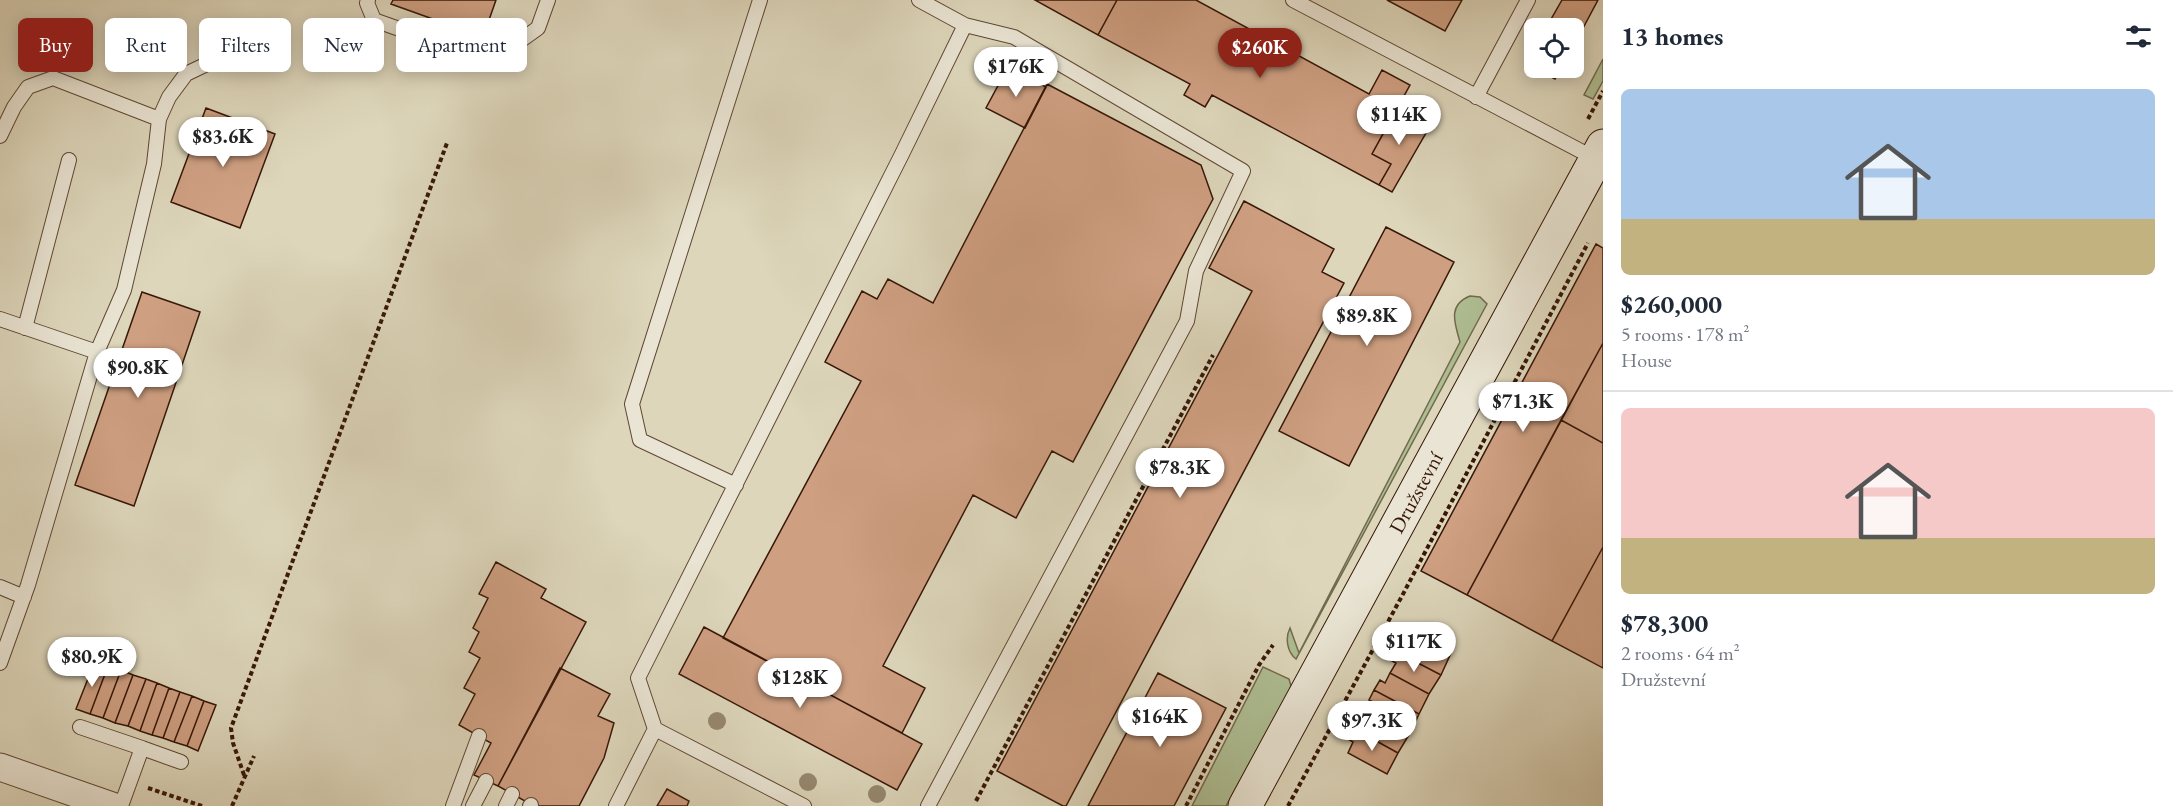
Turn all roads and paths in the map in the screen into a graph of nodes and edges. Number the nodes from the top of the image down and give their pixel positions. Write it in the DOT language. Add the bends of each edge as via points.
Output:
graph roads {
  1 [pos="369,0"];
  2 [pos="548,0"];
  3 [pos="760,0"];
  4 [pos="919,0"];
  5 [pos="1293,0"];
  6 [pos="1528,0"];
  7 [pos="965,26"];
  8 [pos="199,68"];
  9 [pos="1476,97"];
  10 [pos="159,119"];
  11 [pos="0,136"];
  12 [pos="447,143"];
  13 [pos="1601,156"];
  14 [pos="69,160"];
  15 [pos="1592,234"];
  16 [pos="0,319"];
  17 [pos="25,328"];
  18 [pos="96,352"];
  19 [pos="1213,355"];
  20 [pos="736,485"];
  21 [pos="0,587"];
  22 [pos="24,597"];
  23 [pos="1273,645"];
  24 [pos="0,663"];
  25 [pos="80,727"];
  26 [pos="655,729"];
  27 [pos="479,736"];
  28 [pos="142,748"];
  29 [pos="254,756"];
  30 [pos="181,762"];
  31 [pos="0,767"];
  32 [pos="244,775"];
  33 [pos="486,781"];
  34 [pos="976,801"];
  35 [pos="112,806"];
  36 [pos="121,806"];
  37 [pos="232,806"];
  38 [pos="453,806"];
  39 [pos="473,806"];
  40 [pos="616,806"];
  41 [pos="804,806"];
  42 [pos="928,806"];
  43 [pos="1186,806"];
  44 [pos="1245,806"];
  45 [pos="1288,806"];
  1 -- 2 [label="lane" via="374,20 478,57 506,51 538,28"];
  3 -- 20 [label="lane" via="632,404 640,440"];
  4 -- 7 [label="lane"];
  5 -- 9 [label="lane"];
  6 -- 9 [label="lane"];
  7 -- 20 [label="lane"];
  7 -- 42 [label="lane" via="1014,37 1243,171 1196,271 1186,321"];
  8 -- 10 [label="lane" via="186,74"];
  9 -- 13 [label="lane"];
  10 -- 11 [label="lane" via="53,78 28,87"];
  10 -- 18 [label="lane" via="154,164 124,290"];
  12 -- 32 [label="path" via="231,728 232,743"];
  13 -- 44 [label="main road, Družstevní"];
  14 -- 17 [label="lane"];
  15 -- 45 [label="path"];
  16 -- 17 [label="lane"];
  17 -- 18 [label="lane"];
  18 -- 22 [label="lane"];
  19 -- 34 [label="path"];
  20 -- 26 [label="lane" via="638,678"];
  21 -- 22 [label="lane"];
  22 -- 24 [label="lane"];
  23 -- 43 [label="path"];
  25 -- 28 [label="lane"];
  26 -- 40 [label="lane"];
  26 -- 41 [label="lane"];
  27 -- 38 [label="lane"];
  28 -- 30 [label="lane"];
  28 -- 36 [label="lane"];
  29 -- 32 [label="path"];
  31 -- 35 [label="street"];
  32 -- 37 [label="path"];
  33 -- 39 [label="lane"];
}
